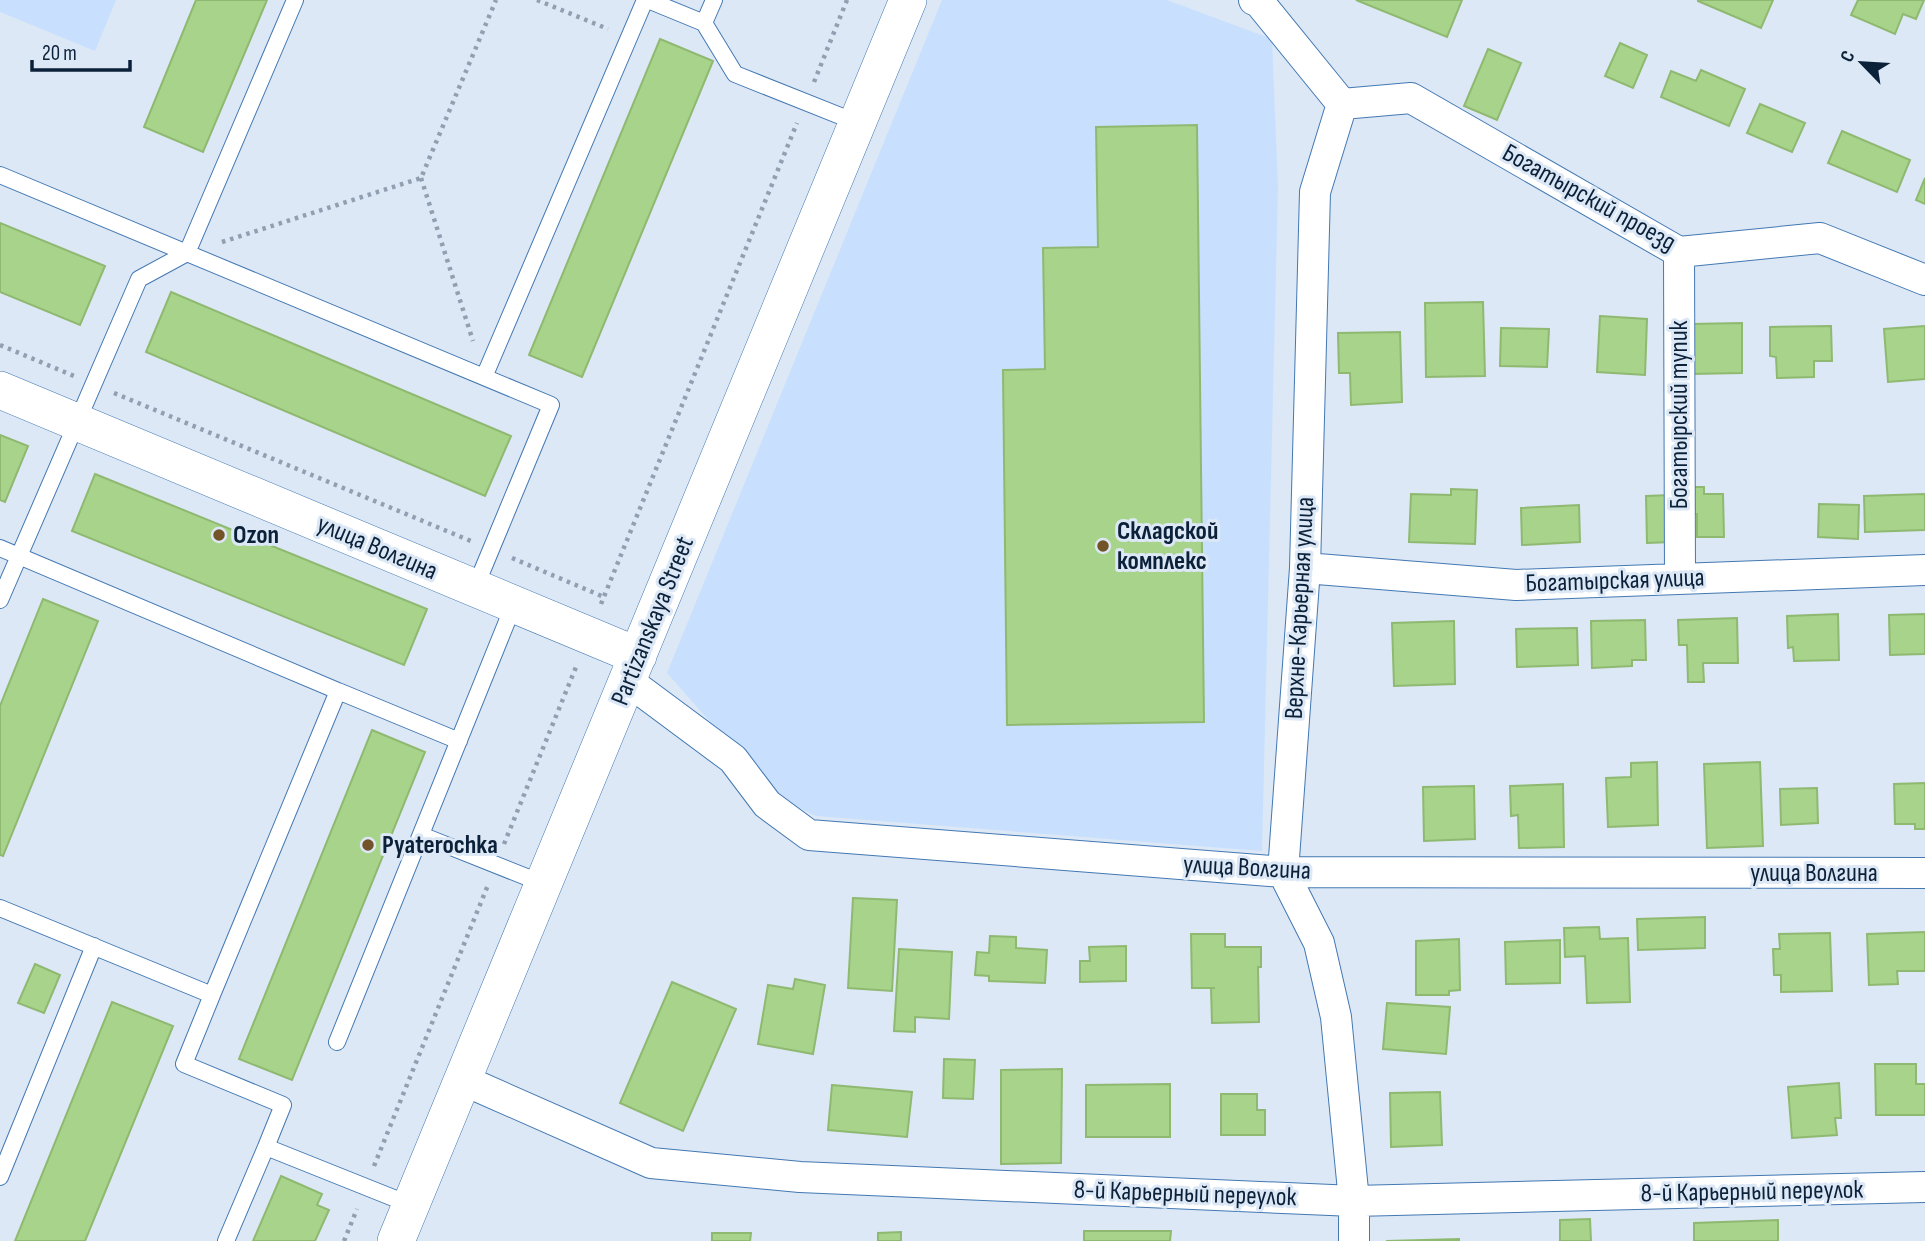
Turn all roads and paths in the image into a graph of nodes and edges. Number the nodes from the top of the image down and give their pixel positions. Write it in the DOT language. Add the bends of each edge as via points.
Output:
graph roads {
  1 [pos="295,0"];
  2 [pos="496,0"];
  3 [pos="537,0"];
  4 [pos="647,0"];
  5 [pos="714,0"];
  6 [pos="908,0"];
  7 [pos="1254,0"];
  8 [pos="705,23"];
  9 [pos="629,38"];
  10 [pos="1342,104"];
  11 [pos="858,122"];
  12 [pos="0,175"];
  13 [pos="421,178"];
  14 [pos="1679,251"];
  15 [pos="187,253"];
  16 [pos="1925,280"];
  17 [pos="0,345"];
  18 [pos="484,377"];
  19 [pos="94,384"];
  20 [pos="0,390"];
  21 [pos="78,423"];
  22 [pos="0,548"];
  23 [pos="491,549"];
  24 [pos="18,556"];
  25 [pos="1305,568"];
  26 [pos="1925,570"];
  27 [pos="1680,578"];
  28 [pos="475,588"];
  29 [pos="604,597"];
  30 [pos="0,600"];
  31 [pos="514,604"];
  32 [pos="633,669"];
  33 [pos="338,691"];
  34 [pos="459,741"];
  35 [pos="421,835"];
  36 [pos="1283,872"];
  37 [pos="1925,873"];
  38 [pos="544,884"];
  39 [pos="0,908"];
  40 [pos="94,946"];
  41 [pos="212,995"];
  42 [pos="337,1042"];
  43 [pos="463,1080"];
  44 [pos="266,1147"];
  45 [pos="0,1177"];
  46 [pos="1925,1187"];
  47 [pos="1354,1201"];
  48 [pos="411,1205"];
  49 [pos="226,1241"];
  50 [pos="396,1241"];
  51 [pos="1354,1241"];
  1 -- 15 [label="lane"];
  2 -- 13 [label="path"];
  3 -- 9 [label="path"];
  4 -- 8 [label="lane"];
  4 -- 9 [label="lane"];
  5 -- 8 [label="lane"];
  6 -- 11 [label="street, Partizanskaya Street"];
  7 -- 10 [label="street"];
  8 -- 11 [label="lane" via="735,74"];
  9 -- 18 [label="lane"];
  10 -- 14 [label="street, Богатырский проезд" via="1411,99"];
  10 -- 25 [label="street, Верхне-Карьерная улица" via="1315,192"];
  11 -- 32 [label="street, Partizanskaya Street"];
  12 -- 15 [label="lane"];
  13 -- 15 [label="path"];
  13 -- 18 [label="path"];
  14 -- 16 [label="street, Богатырский проезд" via="1820,238"];
  14 -- 27 [label="street, Богатырский тупик"];
  15 -- 18 [label="lane"];
  15 -- 19 [label="lane" via="139,279"];
  17 -- 19 [label="path"];
  18 -- 23 [label="lane" via="551,405"];
  19 -- 21 [label="lane"];
  19 -- 23 [label="path"];
  20 -- 21 [label="street, улица Волгина"];
  21 -- 24 [label="lane"];
  21 -- 28 [label="street, улица Волгина"];
  22 -- 24 [label="lane"];
  23 -- 28 [label="lane"];
  23 -- 29 [label="path"];
  24 -- 30 [label="lane"];
  24 -- 33 [label="lane"];
  25 -- 27 [label="street, Богатырская улица" via="1516,585"];
  25 -- 36 [label="street, Верхне-Карьерная улица"];
  26 -- 27 [label="street, Богатырская улица"];
  28 -- 31 [label="street, улица Волгина"];
  31 -- 32 [label="street, улица Волгина"];
  31 -- 34 [label="lane"];
  32 -- 36 [label="street, улица Волгина" via="733,759 767,804 809,835"];
  32 -- 38 [label="street, Partizanskaya Street"];
  33 -- 34 [label="lane"];
  33 -- 41 [label="lane"];
  34 -- 35 [label="lane"];
  35 -- 38 [label="lane"];
  35 -- 42 [label="lane"];
  36 -- 37 [label="street, улица Волгина"];
  36 -- 47 [label="street" via="1319,943 1336,1017"];
  38 -- 43 [label="street, Partizanskaya Street"];
  39 -- 40 [label="lane"];
  40 -- 41 [label="lane"];
  40 -- 45 [label="lane"];
  41 -- 44 [label="lane" via="184,1063 283,1104"];
  43 -- 47 [label="street, 8-й Карьерный переулок" via="651,1163 800,1177"];
  43 -- 48 [label="street, Partizanskaya Street"];
  44 -- 48 [label="lane"];
  44 -- 49 [label="lane"];
  46 -- 47 [label="street, 8-й Карьерный переулок"];
  47 -- 51 [label="street"];
  48 -- 50 [label="street, Partizanskaya Street"];
}
